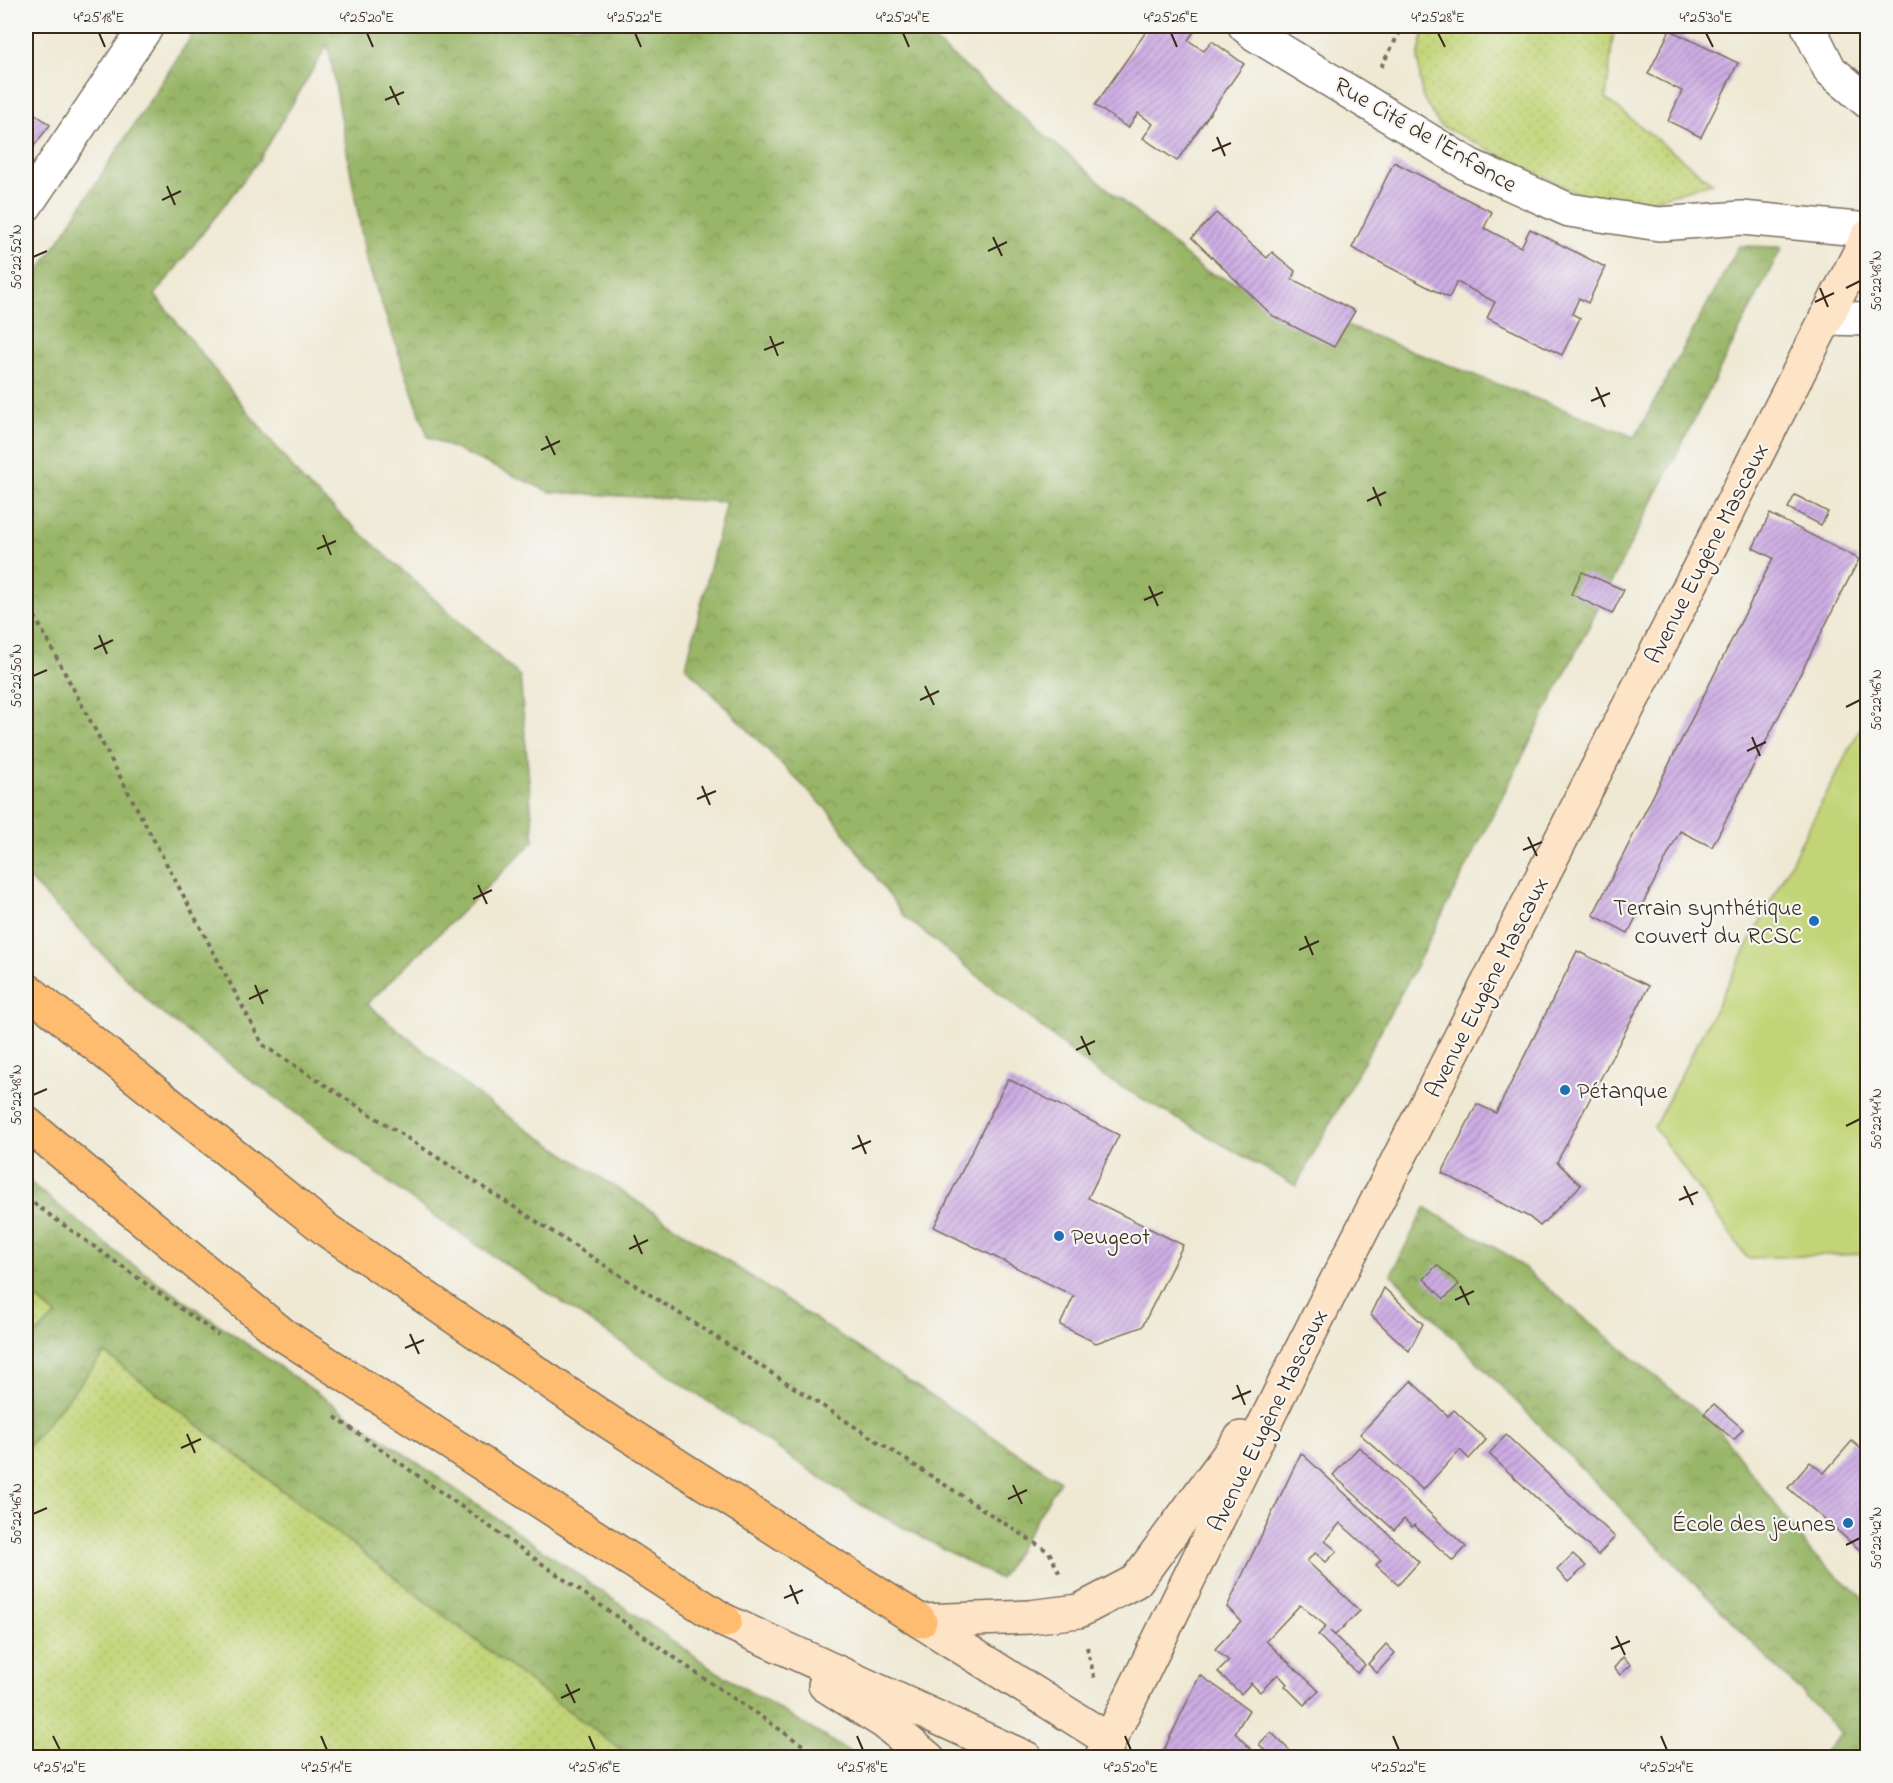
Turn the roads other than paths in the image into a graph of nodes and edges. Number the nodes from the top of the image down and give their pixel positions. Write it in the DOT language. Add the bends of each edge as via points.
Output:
graph roads {
  1 [pos="147,26"];
  2 [pos="1245,26"];
  3 [pos="1808,26"];
  4 [pos="1868,102"];
  5 [pos="26,205"];
  6 [pos="1868,230"];
  7 [pos="1868,236"];
  8 [pos="1826,318"];
  9 [pos="1868,320"];
  10 [pos="26,988"];
  11 [pos="26,1123"];
  12 [pos="1289,1374"];
  13 [pos="725,1621"];
  14 [pos="920,1621"];
  15 [pos="1105,1749"];
  16 [pos="928,1758"];
  17 [pos="1026,1758"];
  1 -- 5 [label="street"];
  2 -- 6 [label="street, Rue Cité de l'Enfance" via="1471,166 1569,210 1659,224 1742,218"];
  3 -- 4 [label="street" via="1830,70"];
  7 -- 8 [label="main road, Avenue Eugène Mascaux"];
  8 -- 9 [label="street"];
  8 -- 12 [label="main road, Avenue Eugène Mascaux"];
  10 -- 14 [label="highway" via="328,1231 609,1422"];
  11 -- 13 [label="highway" via="282,1334"];
  12 -- 14 [label="main road" via="1136,1581 1079,1611"];
  12 -- 15 [label="main road, Avenue Eugène Mascaux"];
  13 -- 16 [label="main road" via="884,1722"];
  13 -- 17 [label="main road"];
  14 -- 15 [label="main road"];
}
